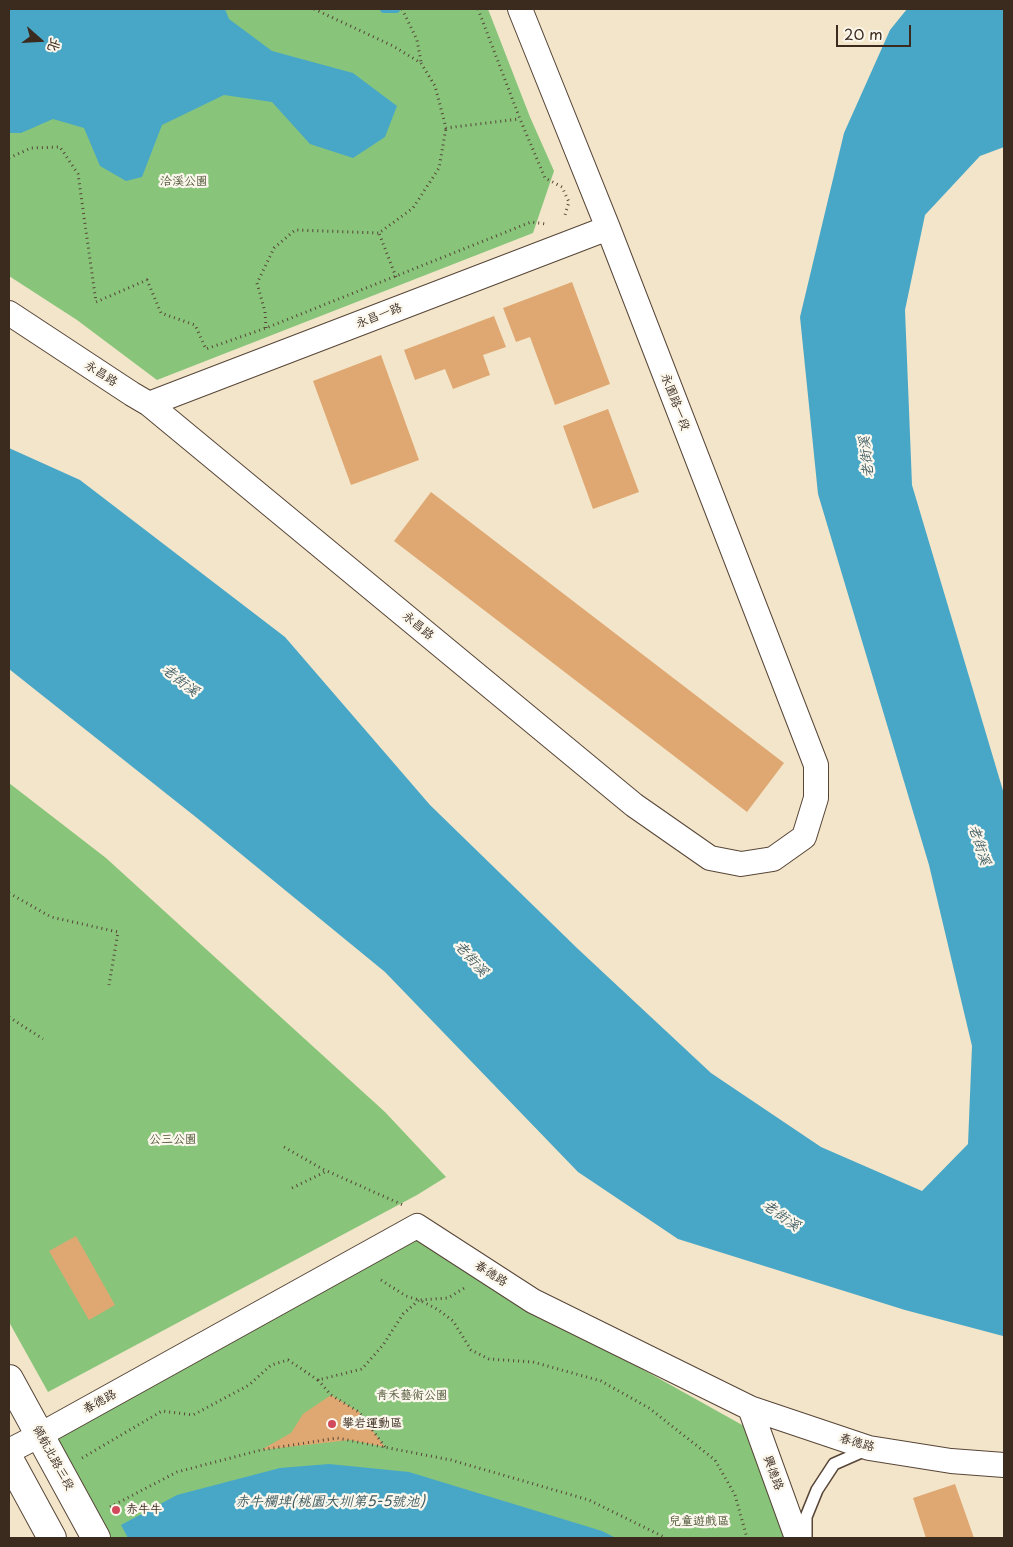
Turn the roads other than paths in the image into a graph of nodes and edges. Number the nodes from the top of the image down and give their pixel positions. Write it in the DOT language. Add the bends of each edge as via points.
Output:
graph roads {
  1 [pos="520,9"];
  2 [pos="608,228"];
  3 [pos="9,313"];
  4 [pos="149,404"];
  5 [pos="816,798"];
  6 [pos="9,1379"];
  7 [pos="750,1408"];
  8 [pos="40,1435"];
  9 [pos="869,1448"];
  10 [pos="9,1451"];
  11 [pos="9,1458"];
  12 [pos="1004,1465"];
  13 [pos="52,1538"];
  14 [pos="96,1538"];
  15 [pos="796,1538"];
  16 [pos="806,1538"];
  1 -- 2 [label="street, 永園路一段"];
  2 -- 4 [label="street, 永昌一路"];
  2 -- 5 [label="street, 永園路一段" via="816,765"];
  3 -- 4 [label="street, 永昌路"];
  4 -- 5 [label="street, 永昌路" via="634,805 710,858 741,864 773,859 804,837"];
  6 -- 8 [label="street, 領航北路三段"];
  7 -- 8 [label="street, 春德路" via="533,1301 417,1226"];
  7 -- 9 [label="street, 春德路"];
  7 -- 15 [label="street, 興德路"];
  8 -- 10 [label="street, 春德路"];
  8 -- 14 [label="street, 領航北路三段"];
  9 -- 12 [label="street, 春德路" via="951,1461"];
  9 -- 16 [label="lane" via="834,1464 816,1490 806,1517"];
  11 -- 13 [label="street"];
}
